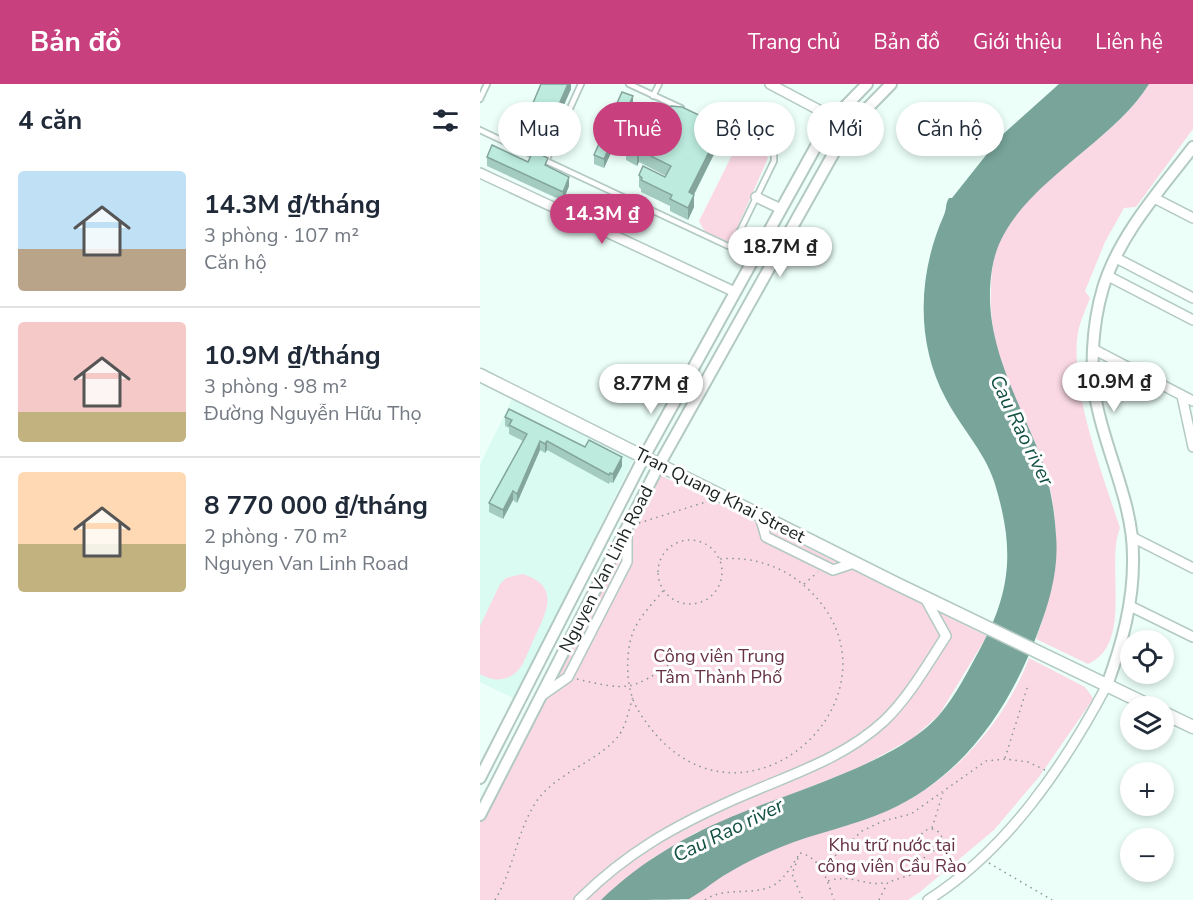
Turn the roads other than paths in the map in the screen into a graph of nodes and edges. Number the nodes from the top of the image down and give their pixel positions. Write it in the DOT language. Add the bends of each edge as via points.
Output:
graph roads {
  1 [pos="487,84"];
  2 [pos="581,84"];
  3 [pos="629,84"];
  4 [pos="659,84"];
  5 [pos="770,84"];
  6 [pos="867,84"];
  7 [pos="891,84"];
  8 [pos="654,96"];
  9 [pos="480,99"];
  10 [pos="850,102"];
  11 [pos="807,104"];
  12 [pos="685,111"];
  13 [pos="480,130"];
  14 [pos="1193,147"];
  15 [pos="774,156"];
  16 [pos="812,156"];
  17 [pos="546,161"];
  18 [pos="480,173"];
  19 [pos="756,197"];
  20 [pos="1154,198"];
  21 [pos="781,209"];
  22 [pos="1193,218"];
  23 [pos="1116,258"];
  24 [pos="1108,276"];
  25 [pos="735,292"];
  26 [pos="1193,298"];
  27 [pos="1193,320"];
  28 [pos="1095,350"];
  29 [pos="480,375"];
  30 [pos="1182,396"];
  31 [pos="1193,401"];
  32 [pos="1193,447"];
  33 [pos="644,457"];
  34 [pos="659,465"];
  35 [pos="760,516"];
  36 [pos="627,527"];
  37 [pos="1132,537"];
  38 [pos="854,563"];
  39 [pos="1193,568"];
  40 [pos="925,598"];
  41 [pos="1130,606"];
  42 [pos="1193,637"];
  43 [pos="1107,685"];
  44 [pos="541,696"];
  45 [pos="1130,696"];
  46 [pos="1174,718"];
  47 [pos="1193,727"];
  48 [pos="480,778"];
  49 [pos="480,815"];
  50 [pos="579,900"];
  51 [pos="928,900"];
  1 -- 9 [label="lane"];
  2 -- 17 [label="lane"];
  3 -- 8 [label="lane"];
  4 -- 8 [label="lane"];
  5 -- 11 [label="street"];
  6 -- 10 [label="street, Nguyen Van Linh Road"];
  7 -- 34 [label="street, Nguyen Van Linh Road" via="841,140"];
  8 -- 12 [label="lane"];
  13 -- 17 [label="lane"];
  14 -- 20 [label="street"];
  15 -- 19 [label="lane"];
  16 -- 21 [label="street, Nguyen Van Linh Road"];
  17 -- 19 [label="lane" via="728,246 734,243"];
  18 -- 25 [label="street"];
  19 -- 21 [label="street"];
  20 -- 22 [label="street"];
  20 -- 23 [label="street"];
  21 -- 25 [label="street, Nguyen Van Linh Road"];
  23 -- 24 [label="street"];
  23 -- 26 [label="street"];
  24 -- 27 [label="street"];
  24 -- 28 [label="street" via="1096,322"];
  25 -- 33 [label="street, Nguyen Van Linh Road"];
  28 -- 30 [label="street"];
  28 -- 37 [label="street" via="1098,409"];
  29 -- 33 [label="main road, Tran Quang Khai Street"];
  30 -- 31 [label="street"];
  30 -- 32 [label="street"];
  33 -- 34 [label="main road, Tran Quang Khai Street"];
  33 -- 48 [label="street, Nguyen Van Linh Road"];
  34 -- 35 [label="main road, Tran Quang Khai Street"];
  34 -- 36 [label="street, Nguyen Van Linh Road"];
  35 -- 38 [label="main road, Tran Quang Khai Street"];
  35 -- 38 [label="street" via="766,537 833,570"];
  36 -- 44 [label="street, Nguyen Van Linh Road"];
  36 -- 44 [label="street" via="627,562 568,677"];
  37 -- 39 [label="street"];
  37 -- 41 [label="street"];
  38 -- 40 [label="main road, Tran Quang Khai Street"];
  40 -- 43 [label="main road, Tran Quang Khai Street"];
  40 -- 50 [label="street" via="945,636 903,699 884,720 850,747 810,768 655,839 626,857"];
  41 -- 42 [label="street"];
  41 -- 43 [label="street"];
  43 -- 45 [label="main road"];
  43 -- 51 [label="street" via="1054,774 985,854"];
  44 -- 49 [label="street, Nguyen Van Linh Road"];
  46 -- 47 [label="main road"];
}
